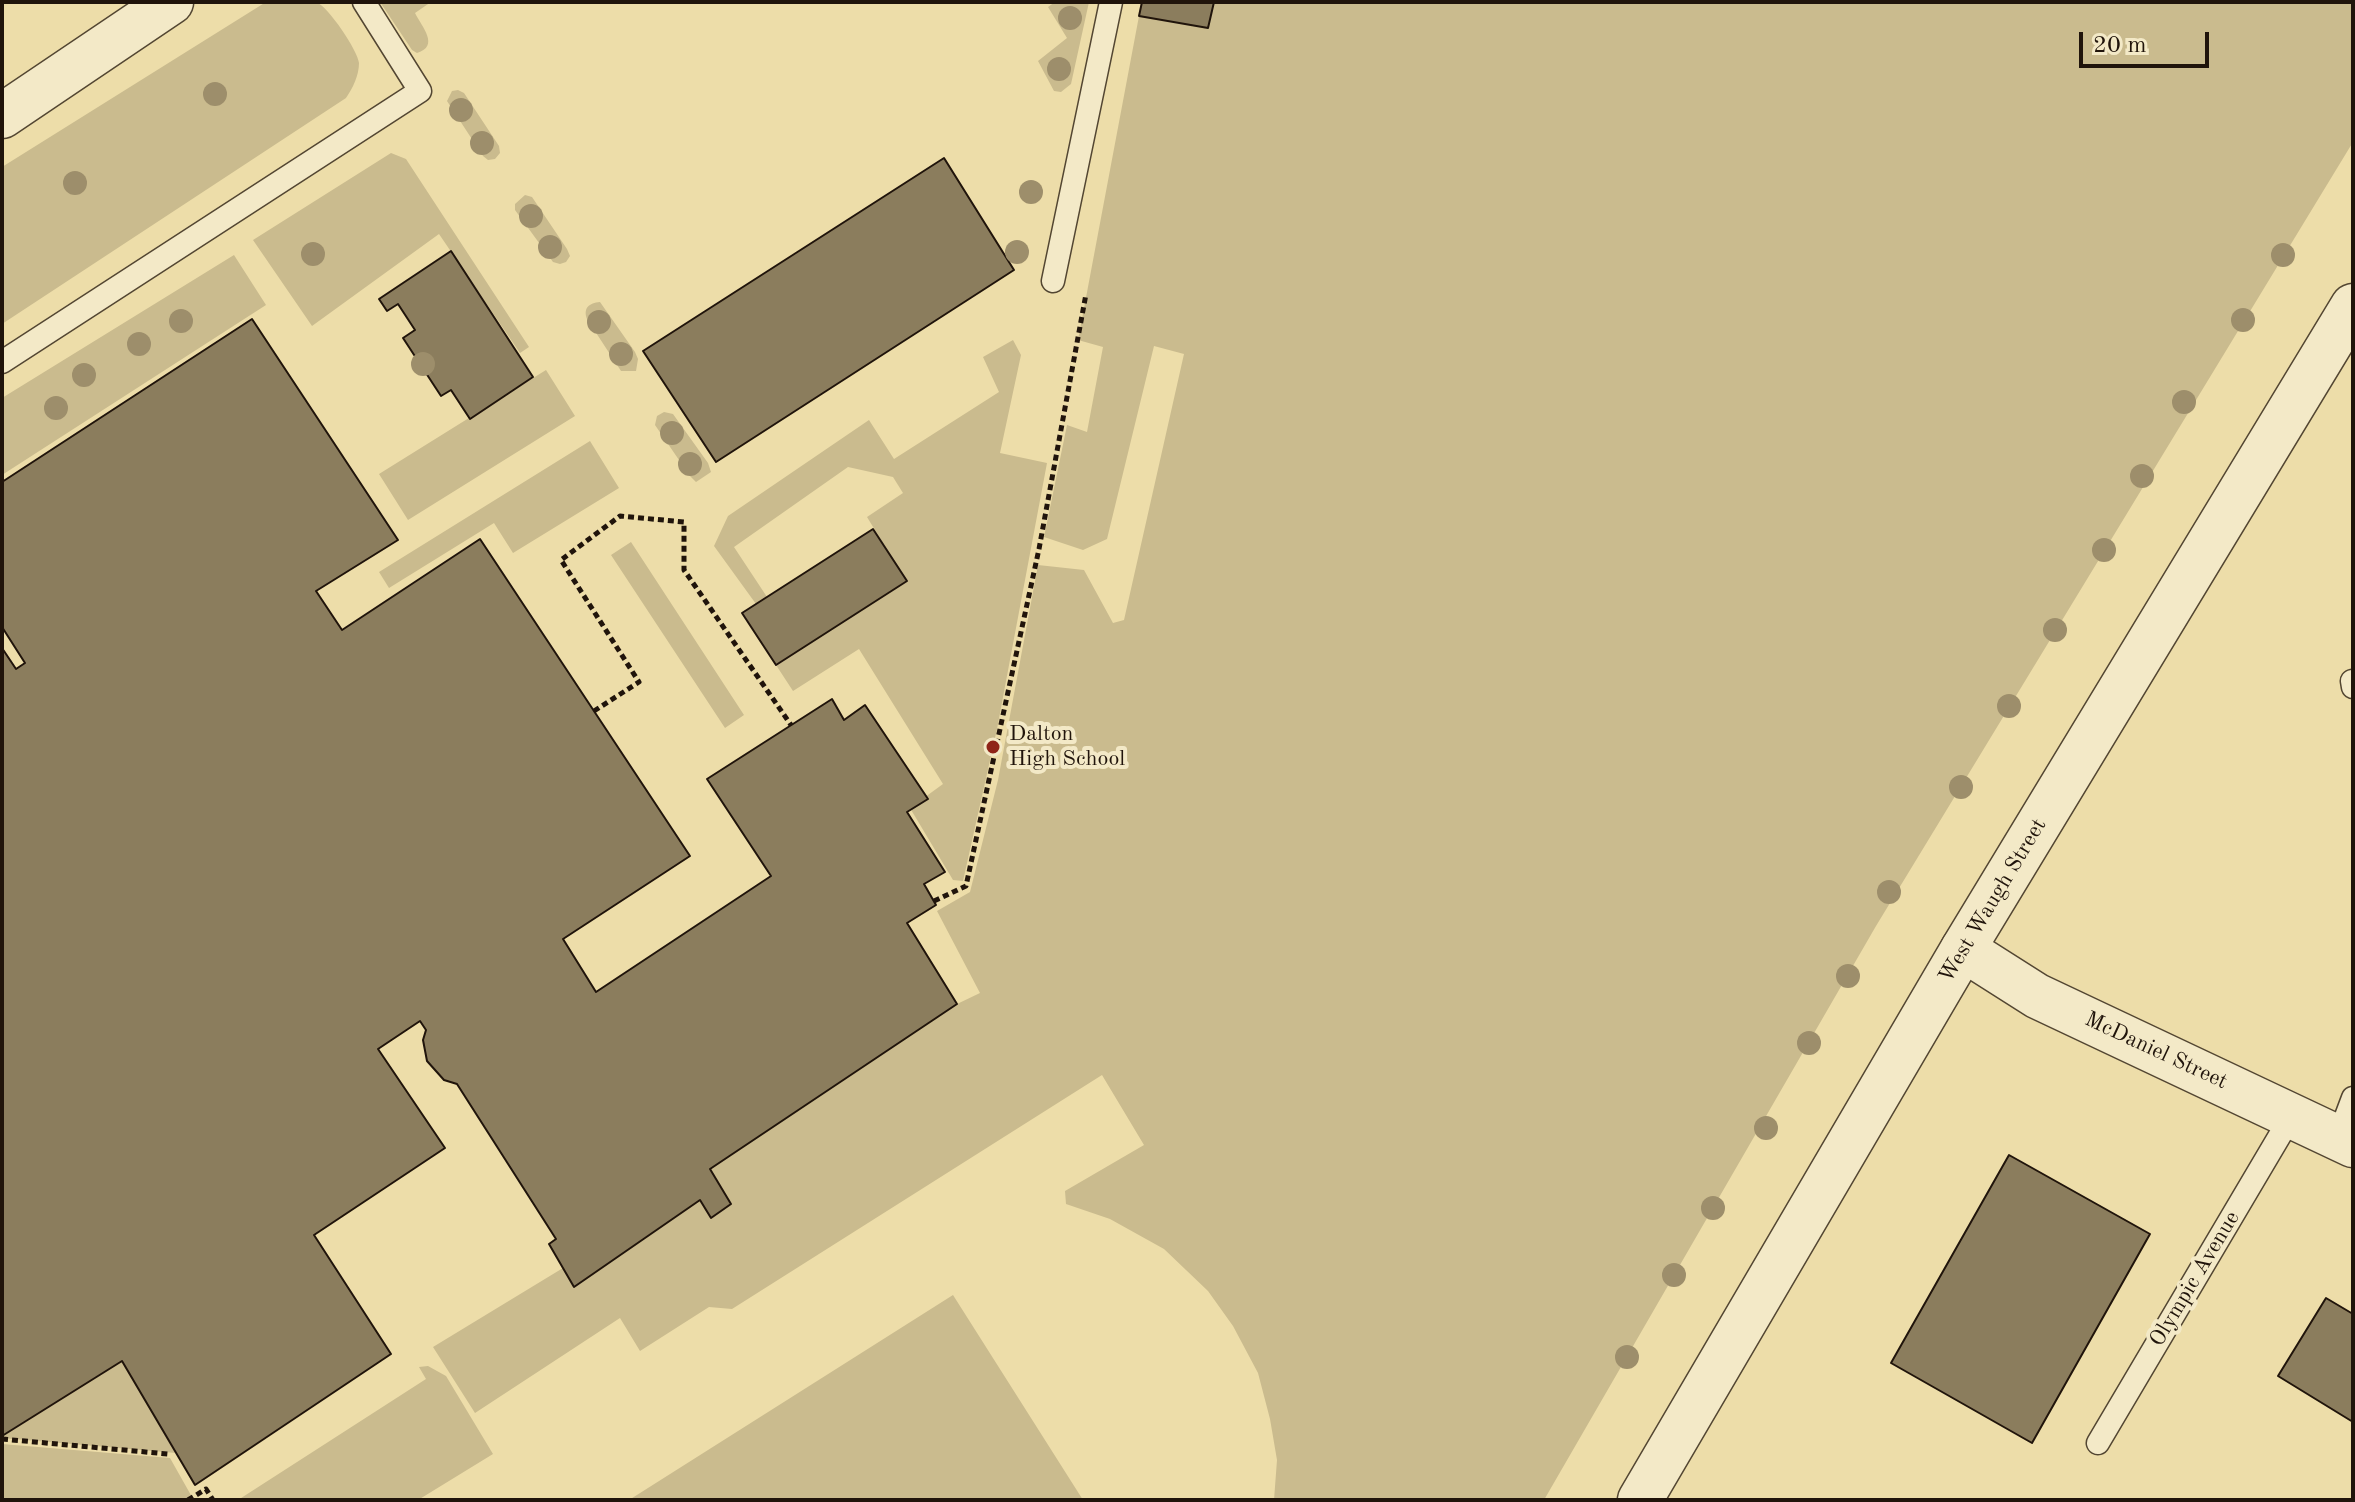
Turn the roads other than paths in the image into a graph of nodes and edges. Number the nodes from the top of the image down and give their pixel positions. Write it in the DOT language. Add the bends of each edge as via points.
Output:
graph roads {
  1 [pos="171,2"];
  2 [pos="364,2"];
  3 [pos="1111,2"];
  4 [pos="2,116"];
  5 [pos="1053,281"];
  6 [pos="2353,306"];
  7 [pos="2,362"];
  8 [pos="1963,949"];
  9 [pos="2292,1115"];
  10 [pos="2348,1127"];
  11 [pos="2098,1443"];
  12 [pos="1640,1500"];
  1 -- 4 [label="street"];
  2 -- 7 [label="lane" via="420,91"];
  3 -- 5 [label="lane"];
  6 -- 8 [label="street, West Waugh Street"];
  8 -- 9 [label="street, McDaniel Street" via="2037,996"];
  8 -- 12 [label="street, West Waugh Street"];
  9 -- 10 [label="street, McDaniel Street"];
  9 -- 11 [label="lane, Olympic Avenue"];
}
